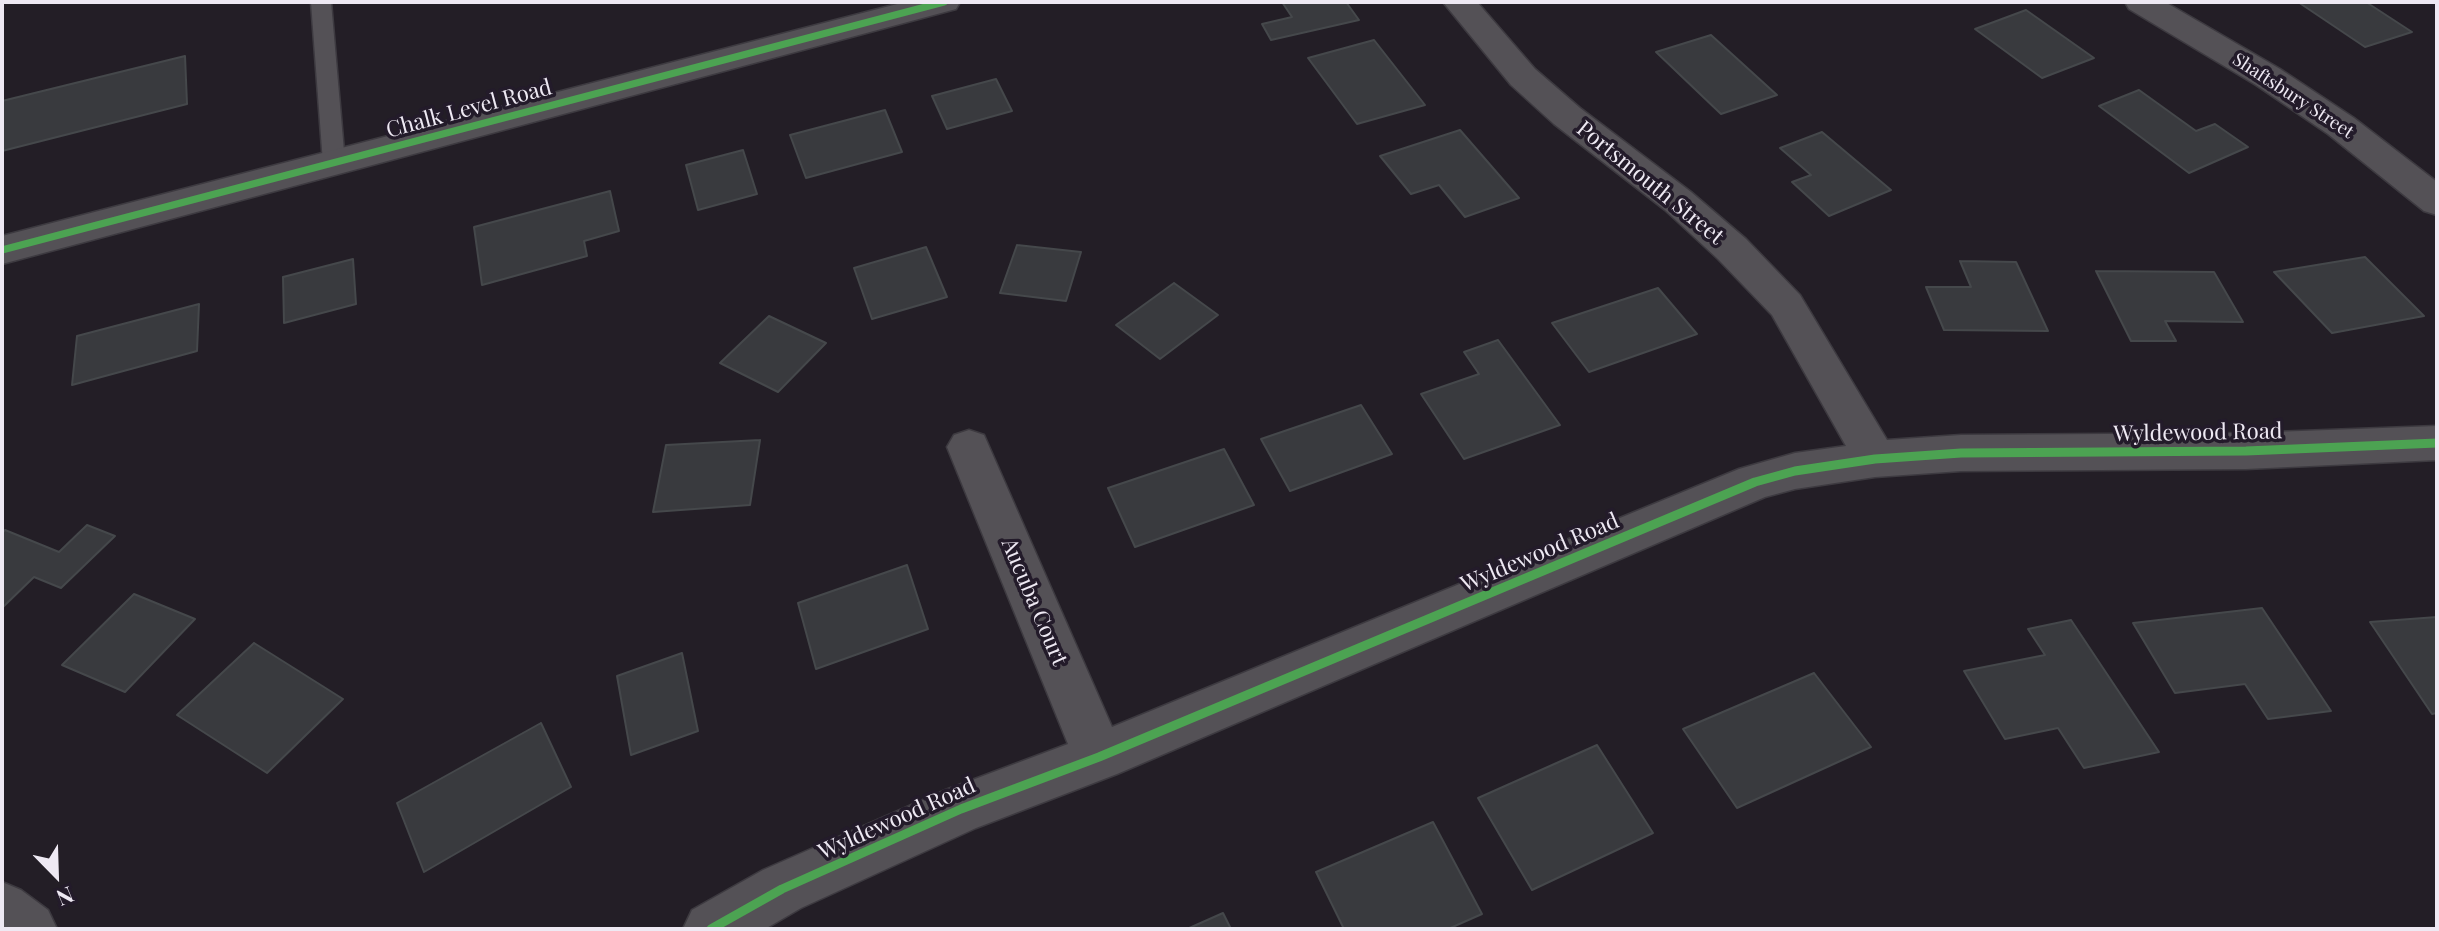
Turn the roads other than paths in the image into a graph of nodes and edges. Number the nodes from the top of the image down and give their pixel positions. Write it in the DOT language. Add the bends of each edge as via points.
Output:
graph roads {
  1 [pos="321,2"];
  2 [pos="944,2"];
  3 [pos="1459,2"];
  4 [pos="2141,2"];
  5 [pos="334,163"];
  6 [pos="2437,202"];
  7 [pos="2,250"];
  8 [pos="2437,443"];
  9 [pos="969,447"];
  10 [pos="1875,459"];
  11 [pos="1099,757"];
  12 [pos="2,909"];
  13 [pos="29,929"];
  14 [pos="711,929"];
  1 -- 5 [label="lane"];
  2 -- 5 [label="street, Chalk Level Road"];
  3 -- 10 [label="street, Portsmouth Street" via="1523,77 1678,201 1786,305"];
  4 -- 6 [label="street, Shaftsbury Street" via="2329,117"];
  5 -- 7 [label="street, Chalk Level Road"];
  8 -- 10 [label="street, Wyldewood Road"];
  9 -- 11 [label="street, Aucuba Court"];
  10 -- 11 [label="street, Wyldewood Road" via="1755,482"];
  11 -- 14 [label="street, Wyldewood Road" via="961,809 782,889"];
  12 -- 13 [label="street"];
}
